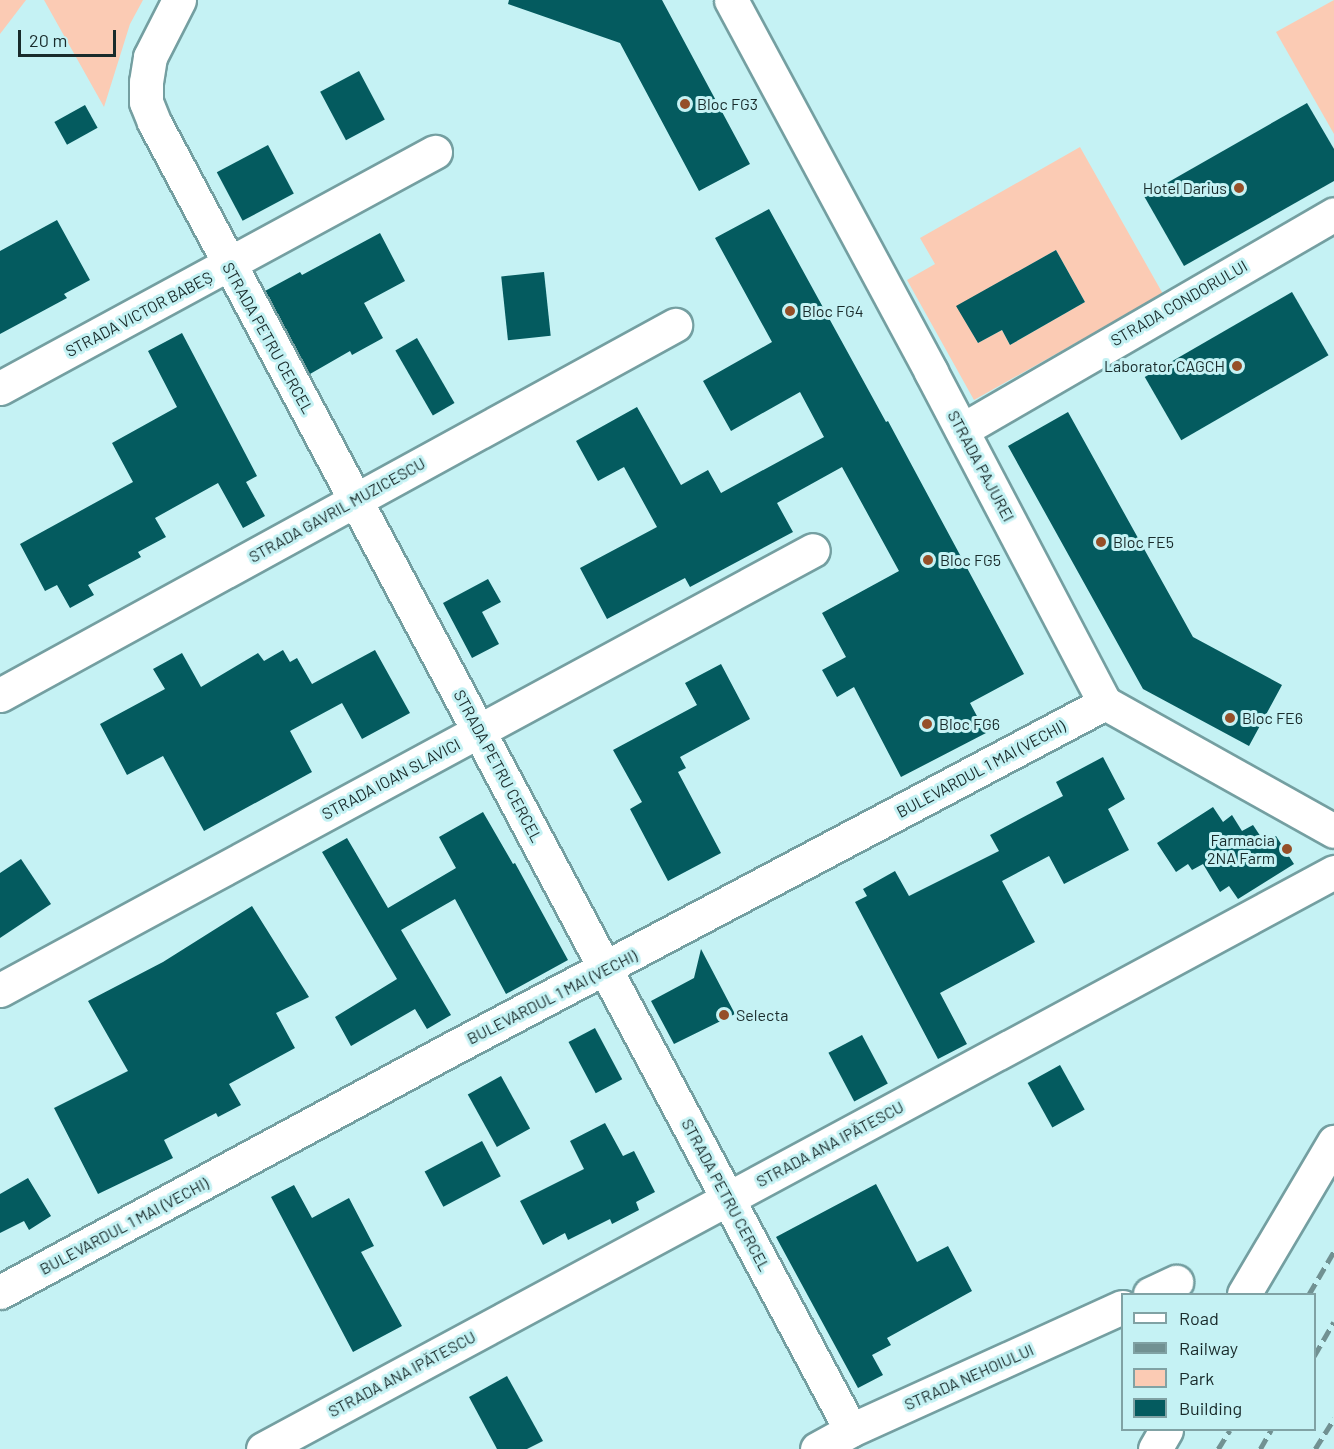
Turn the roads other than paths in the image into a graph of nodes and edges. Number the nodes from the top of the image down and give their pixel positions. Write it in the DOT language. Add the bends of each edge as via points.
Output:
graph roads {
  1 [pos="179,0"];
  2 [pos="731,0"];
  3 [pos="435,152"];
  4 [pos="1334,214"];
  5 [pos="228,266"];
  6 [pos="675,325"];
  7 [pos="0,388"];
  8 [pos="962,430"];
  9 [pos="356,499"];
  10 [pos="813,550"];
  11 [pos="0,695"];
  12 [pos="1105,703"];
  13 [pos="480,731"];
  14 [pos="1334,831"];
  15 [pos="1334,872"];
  16 [pos="606,969"];
  17 [pos="0,990"];
  18 [pos="1334,1142"];
  19 [pos="728,1198"];
  20 [pos="0,1293"];
  21 [pos="1245,1293"];
  22 [pos="1121,1307"];
  23 [pos="851,1430"];
  24 [pos="1165,1431"];
  25 [pos="263,1449"];
  26 [pos="817,1449"];
  27 [pos="1155,1449"];
  1 -- 5 [label="street, STRADA PETRU CERCEL" via="150,57 146,102"];
  2 -- 8 [label="street, STRADA PAJUREI"];
  3 -- 5 [label="street, STRADA VICTOR BABEȘ"];
  4 -- 8 [label="street, STRADA CONDORULUI"];
  5 -- 7 [label="street, STRADA VICTOR BABEȘ"];
  5 -- 9 [label="street, STRADA PETRU CERCEL"];
  6 -- 9 [label="street, STRADA GAVRIL MUZICESCU"];
  8 -- 12 [label="street, STRADA PAJUREI"];
  9 -- 11 [label="street, STRADA GAVRIL MUZICESCU"];
  9 -- 13 [label="street, STRADA PETRU CERCEL"];
  10 -- 13 [label="street, STRADA IOAN SLAVICI"];
  12 -- 14 [label="street"];
  12 -- 16 [label="street, BULEVARDUL 1 MAI (VECHI)"];
  13 -- 16 [label="street, STRADA PETRU CERCEL"];
  13 -- 17 [label="street, STRADA IOAN SLAVICI"];
  15 -- 19 [label="street, STRADA ANA IPĂTESCU"];
  16 -- 19 [label="street, STRADA PETRU CERCEL"];
  16 -- 20 [label="street, BULEVARDUL 1 MAI (VECHI)"];
  18 -- 21 [label="street"];
  19 -- 23 [label="street, STRADA PETRU CERCEL"];
  19 -- 25 [label="street, STRADA ANA IPĂTESCU"];
  22 -- 23 [label="street, STRADA NEHOIULUI"];
  23 -- 26 [label="street, STRADA NEHOIULUI"];
  24 -- 27 [label="street"];
}
